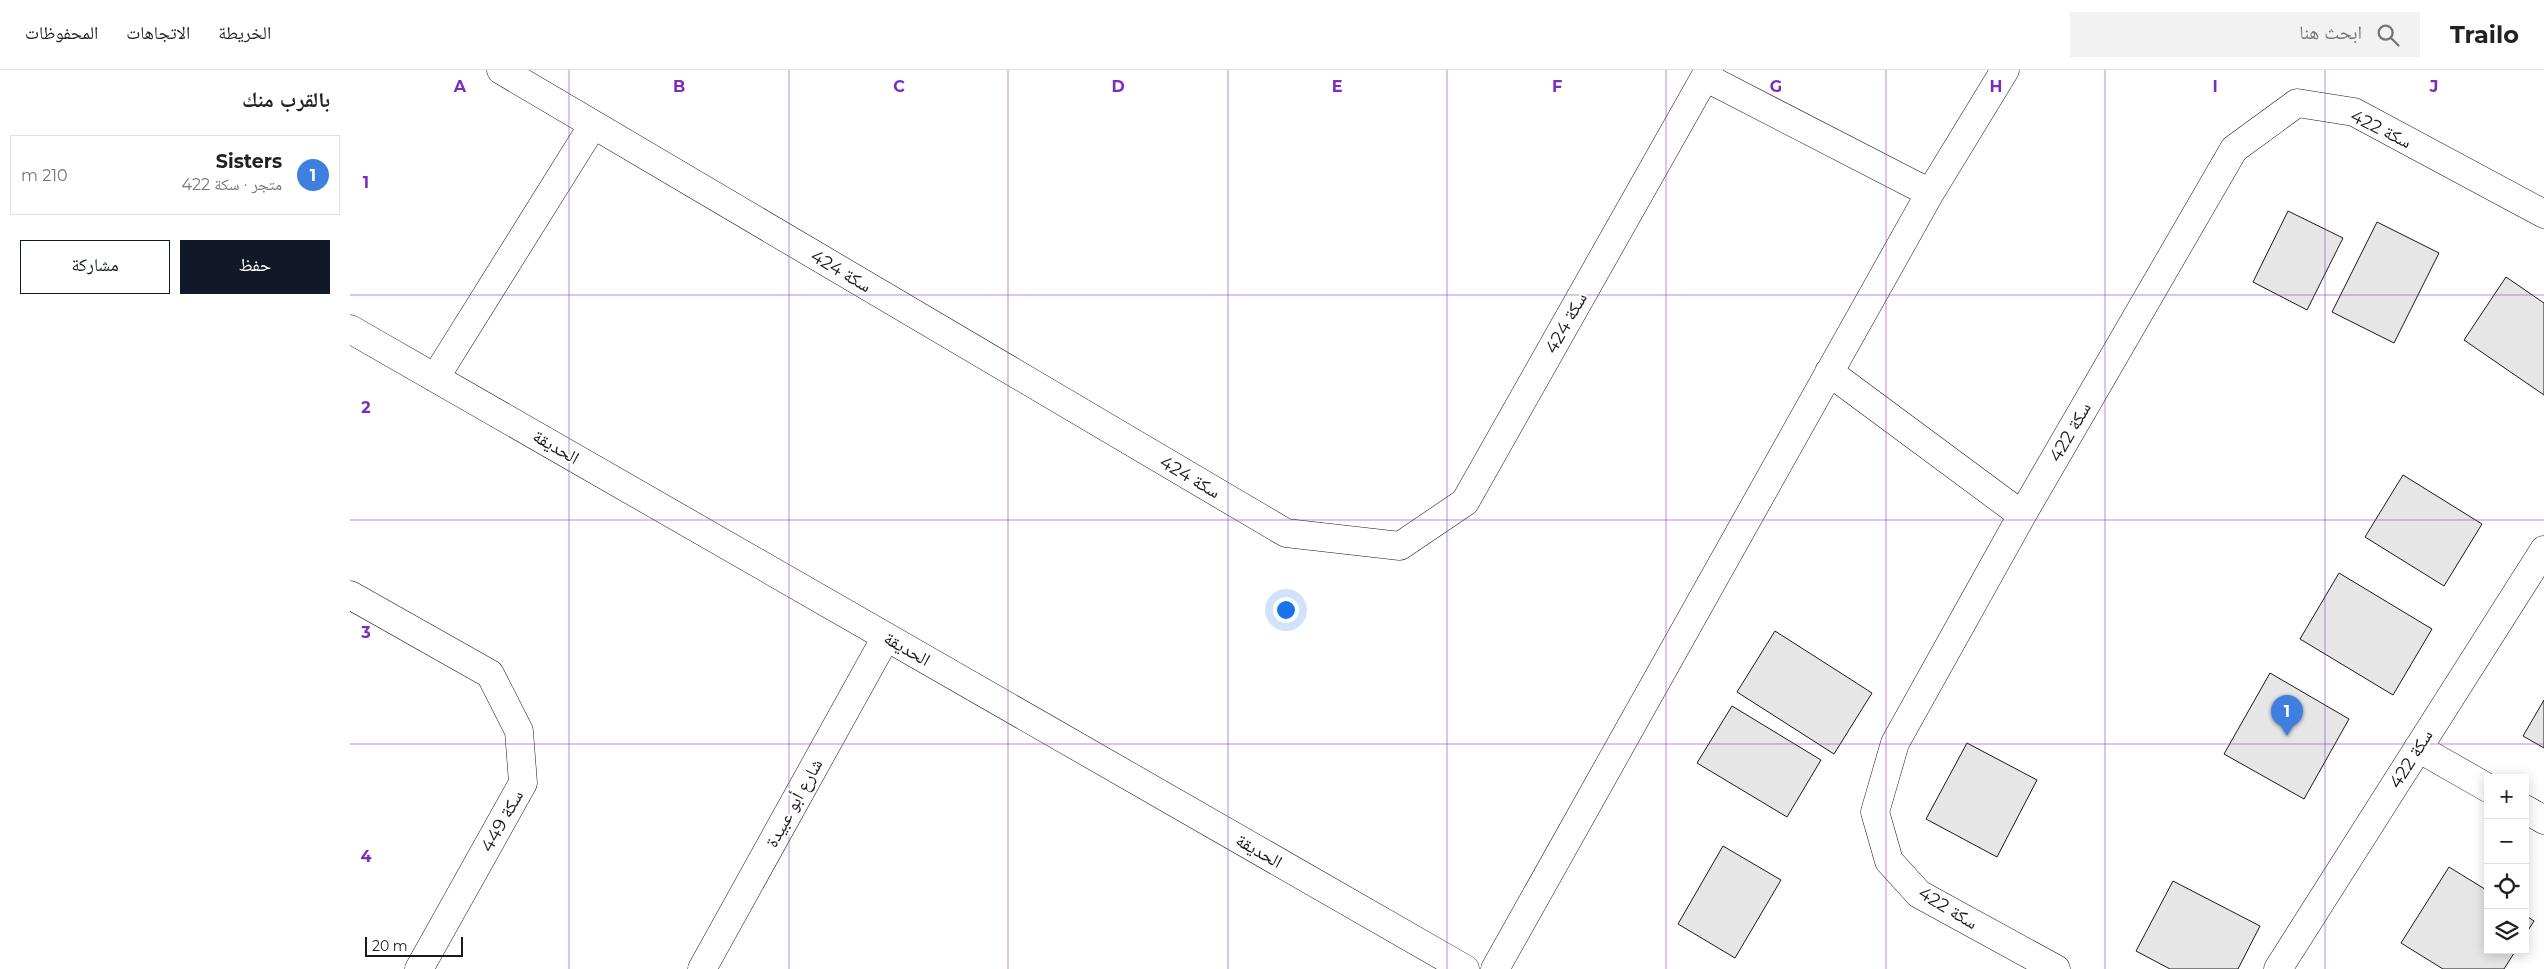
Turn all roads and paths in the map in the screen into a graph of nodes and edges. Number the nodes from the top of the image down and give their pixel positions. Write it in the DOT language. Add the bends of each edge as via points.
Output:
graph roads {
  1 [pos="501,70"];
  2 [pos="2005,70"];
  3 [pos="1707,74"];
  4 [pos="592,125"];
  5 [pos="1930,193"];
  6 [pos="2544,214"];
  7 [pos="350,329"];
  8 [pos="1829,372"];
  9 [pos="435,378"];
  10 [pos="2022,515"];
  11 [pos="2544,550"];
  12 [pos="350,595"];
  13 [pos="886,637"];
  14 [pos="2418,748"];
  15 [pos="2484,786"];
  16 [pos="2529,811"];
  17 [pos="2544,820"];
  18 [pos="419,969"];
  19 [pos="702,969"];
  20 [pos="1465,969"];
  21 [pos="1495,969"];
  22 [pos="2056,969"];
  23 [pos="2278,969"];
  1 -- 4 [label="street, سكة 424"];
  2 -- 5 [label="street"];
  3 -- 4 [label="street, سكة 424" via="1465,502 1400,546 1286,533"];
  3 -- 5 [label="street"];
  4 -- 9 [label="street"];
  5 -- 8 [label="street"];
  6 -- 10 [label="street, سكة 422" via="2354,112 2297,103 2234,148"];
  7 -- 9 [label="street, الحديقة"];
  8 -- 10 [label="street"];
  8 -- 21 [label="street"];
  9 -- 13 [label="street, الحديقة"];
  10 -- 22 [label="street, سكة 422" via="1895,744 1876,812 1889,861 1919,894"];
  11 -- 14 [label="street, سكة 422"];
  12 -- 18 [label="street, سكة 449" via="490,674 519,731 523,783"];
  13 -- 19 [label="street, شارع أبو عبيدة"];
  13 -- 20 [label="street, الحديقة"];
  14 -- 15 [label="street"];
  14 -- 23 [label="street, سكة 422"];
  16 -- 17 [label="street"];
}
